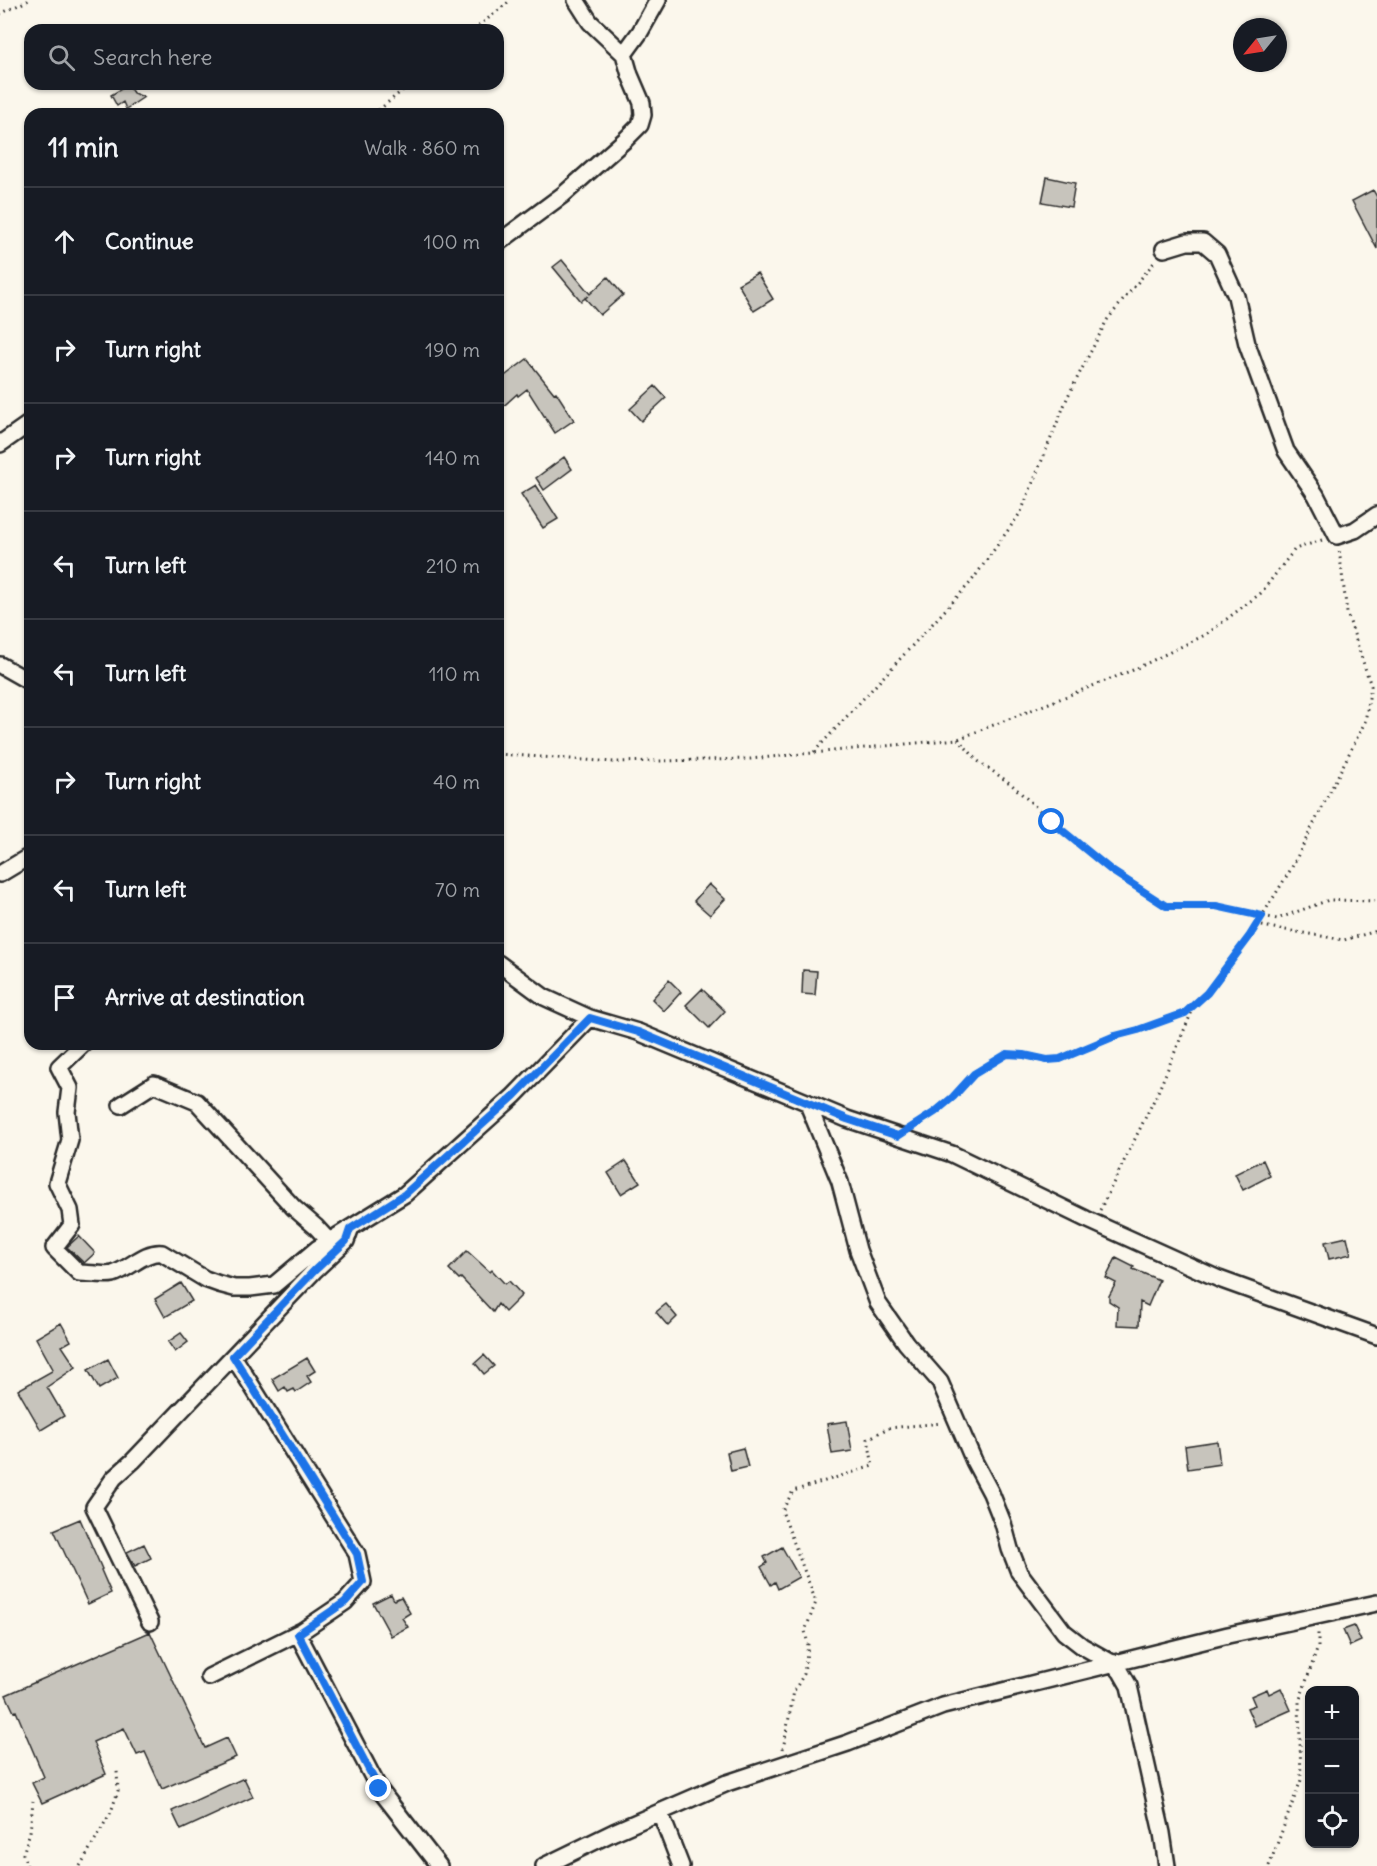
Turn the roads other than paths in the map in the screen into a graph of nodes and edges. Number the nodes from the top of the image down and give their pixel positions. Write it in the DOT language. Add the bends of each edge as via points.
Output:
graph roads {
  1 [pos="576,0"];
  2 [pos="658,0"];
  3 [pos="624,54"];
  4 [pos="504,239"];
  5 [pos="1164,249"];
  6 [pos="24,427"];
  7 [pos="0,444"];
  8 [pos="1377,515"];
  9 [pos="5,671"];
  10 [pos="24,679"];
  11 [pos="24,860"];
  12 [pos="0,874"];
  13 [pos="504,967"];
  14 [pos="590,1018"];
  15 [pos="76,1050"];
  16 [pos="807,1102"];
  17 [pos="121,1105"];
  18 [pos="350,1229"];
  19 [pos="329,1241"];
  20 [pos="1377,1336"];
  21 [pos="233,1356"];
  22 [pos="1377,1604"];
  23 [pos="150,1622"];
  24 [pos="298,1634"];
  25 [pos="1114,1664"];
  26 [pos="209,1677"];
  27 [pos="660,1812"];
  28 [pos="440,1866"];
  29 [pos="544,1866"];
  30 [pos="681,1866"];
  31 [pos="1167,1866"];
  1 -- 3 [label="street" via="590,22"];
  2 -- 3 [label="street"];
  3 -- 4 [label="street" via="642,103 640,125 564,194"];
  5 -- 8 [label="street" via="1203,242 1217,254 1236,296 1248,344 1286,451 1316,495 1337,536 1355,530"];
  6 -- 7 [label="street"];
  9 -- 10 [label="street"];
  11 -- 12 [label="street"];
  13 -- 14 [label="street" via="544,997"];
  14 -- 16 [label="street" via="638,1032"];
  14 -- 18 [label="street" via="514,1096 405,1194"];
  15 -- 19 [label="street" via="59,1066 70,1088 70,1140 57,1183 70,1210 72,1226 54,1248 79,1273 110,1275 156,1252 219,1284 234,1288 274,1285"];
  16 -- 20 [label="street" via="952,1154 1219,1279"];
  16 -- 25 [label="street" via="840,1182 858,1250 878,1303 940,1382 991,1493 1019,1572 1064,1632"];
  17 -- 19 [label="street" via="154,1084 197,1102"];
  18 -- 19 [label="street"];
  18 -- 21 [label="street" via="346,1241"];
  21 -- 23 [label="street" via="114,1478 94,1507"];
  21 -- 24 [label="street" via="357,1554 363,1582 345,1602"];
  22 -- 25 [label="street"];
  24 -- 26 [label="street"];
  24 -- 28 [label="street" via="379,1789"];
  25 -- 27 [label="street" via="943,1706 727,1783"];
  25 -- 31 [label="street" via="1129,1686"];
  27 -- 29 [label="street"];
  27 -- 30 [label="street"];
}
